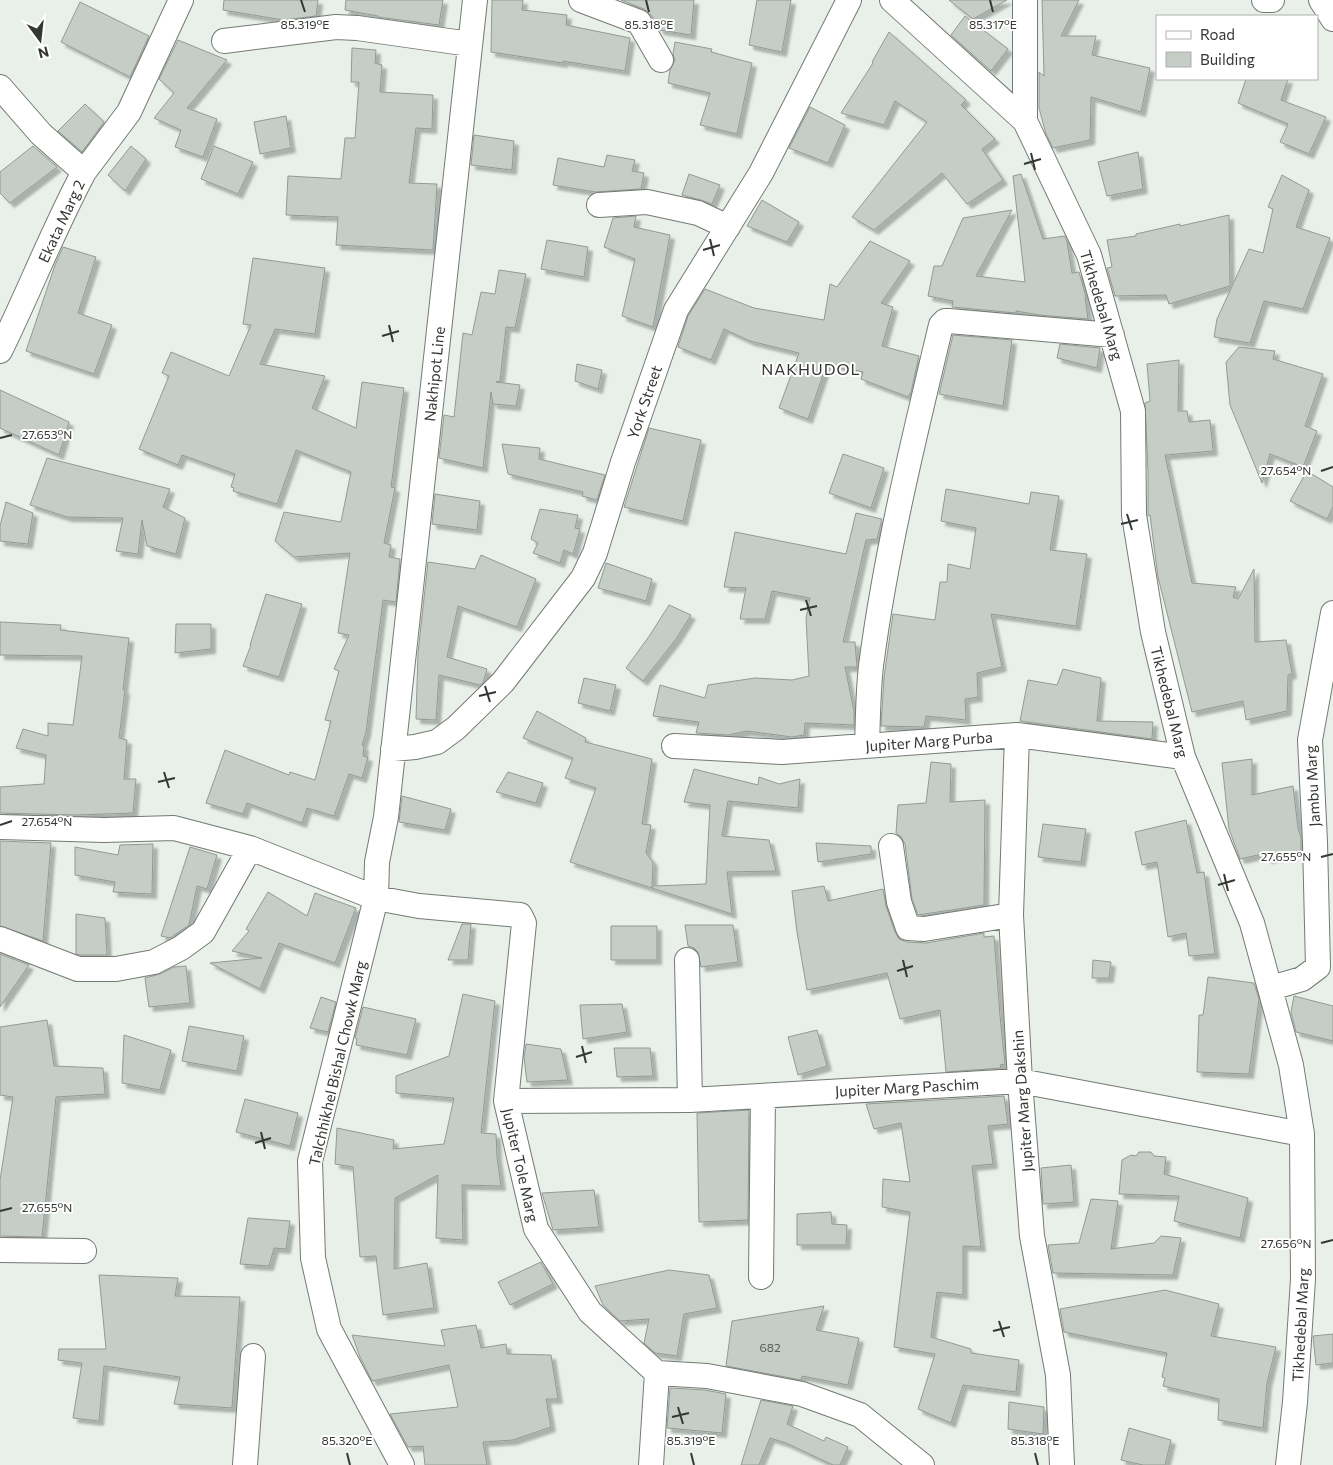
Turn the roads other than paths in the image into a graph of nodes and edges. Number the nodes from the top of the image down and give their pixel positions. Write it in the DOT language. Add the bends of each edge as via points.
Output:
graph roads {
  1 [pos="181,0"];
  2 [pos="475,0"];
  3 [pos="580,0"];
  4 [pos="849,0"];
  5 [pos="892,0"];
  6 [pos="1025,0"];
  7 [pos="1264,0"];
  8 [pos="1272,0"];
  9 [pos="1321,0"];
  10 [pos="1333,19"];
  11 [pos="224,41"];
  12 [pos="470,44"];
  13 [pos="661,60"];
  14 [pos="0,87"];
  15 [pos="1026,121"];
  16 [pos="84,172"];
  17 [pos="599,205"];
  18 [pos="728,227"];
  19 [pos="1112,335"];
  20 [pos="0,351"];
  21 [pos="1333,613"];
  22 [pos="1017,735"];
  23 [pos="867,745"];
  24 [pos="674,746"];
  25 [pos="393,749"];
  26 [pos="1183,757"];
  27 [pos="0,828"];
  28 [pos="1324,836"];
  29 [pos="892,846"];
  30 [pos="250,848"];
  31 [pos="376,898"];
  32 [pos="1011,914"];
  33 [pos="0,939"];
  34 [pos="687,960"];
  35 [pos="1271,988"];
  36 [pos="1020,1081"];
  37 [pos="763,1096"];
  38 [pos="690,1100"];
  39 [pos="506,1101"];
  40 [pos="1302,1134"];
  41 [pos="0,1250"];
  42 [pos="84,1251"];
  43 [pos="761,1277"];
  44 [pos="253,1356"];
  45 [pos="657,1373"];
  46 [pos="245,1465"];
  47 [pos="402,1465"];
  48 [pos="651,1465"];
  49 [pos="922,1465"];
  50 [pos="1062,1465"];
  51 [pos="1288,1465"];
  1 -- 16 [label="street" via="128,112"];
  2 -- 12 [label="street, Nakhipot Line"];
  3 -- 13 [label="street" via="639,22"];
  4 -- 18 [label="street, York Street" via="761,173"];
  5 -- 15 [label="street, Tikhedebal Marg"];
  6 -- 15 [label="street"];
  7 -- 8 [label="street"];
  9 -- 10 [label="street"];
  11 -- 12 [label="street" via="336,27"];
  12 -- 25 [label="street, Nakhipot Line"];
  14 -- 16 [label="street, Ekata Marg 2" via="41,134"];
  15 -- 19 [label="street, Tikhedebal Marg" via="1089,255"];
  16 -- 20 [label="street, Ekata Marg 2"];
  17 -- 18 [label="street" via="647,202 698,213"];
  18 -- 25 [label="street, York Street" via="676,310 595,554 583,578 503,682 456,728 437,742"];
  19 -- 23 [label="street" via="949,321 941,325 904,480 882,594 871,668"];
  19 -- 26 [label="street, Tikhedebal Marg" via="1133,411 1134,515 1153,632"];
  21 -- 28 [label="street, Jambu Marg" via="1310,740"];
  22 -- 23 [label="street, Jupiter Marg Purba"];
  22 -- 26 [label="street, Jupiter Marg Purba"];
  22 -- 32 [label="street, Jupiter Marg Dakshin"];
  23 -- 24 [label="street, Jupiter Marg Purba" via="782,752"];
  25 -- 31 [label="street, Nakhipot Line" via="386,817 377,862"];
  26 -- 35 [label="street, Tikhedebal Marg" via="1252,923"];
  27 -- 30 [label="street" via="174,828"];
  28 -- 35 [label="street, Jambu Marg" via="1318,967 1302,979"];
  29 -- 32 [label="street" via="899,902 908,928 924,929"];
  30 -- 31 [label="street"];
  30 -- 33 [label="street" via="203,932 154,962 116,969 78,969"];
  31 -- 39 [label="street, Jupiter Tole Marg" via="418,906 520,915 524,923"];
  31 -- 47 [label="street, Talchhikhel Bishal Chowk Marg" via="310,1161 313,1258 328,1329"];
  32 -- 36 [label="street, Jupiter Marg Dakshin"];
  34 -- 38 [label="street"];
  35 -- 40 [label="street, Tikhedebal Marg" via="1291,1065"];
  36 -- 37 [label="street, Jupiter Marg Paschim"];
  36 -- 40 [label="street, Jupiter Marg Paschim"];
  36 -- 50 [label="street, Jupiter Marg Dakshin" via="1032,1236 1058,1375"];
  37 -- 38 [label="street, Jupiter Marg Paschim"];
  37 -- 43 [label="street"];
  38 -- 39 [label="street, Jupiter Marg Paschim"];
  39 -- 45 [label="street, Jupiter Tole Marg" via="536,1229 590,1312"];
  40 -- 51 [label="street, Tikhedebal Marg" via="1303,1279"];
  41 -- 42 [label="street"];
  44 -- 46 [label="street"];
  45 -- 48 [label="street"];
  45 -- 49 [label="street" via="706,1376 802,1394 860,1415"];
}
